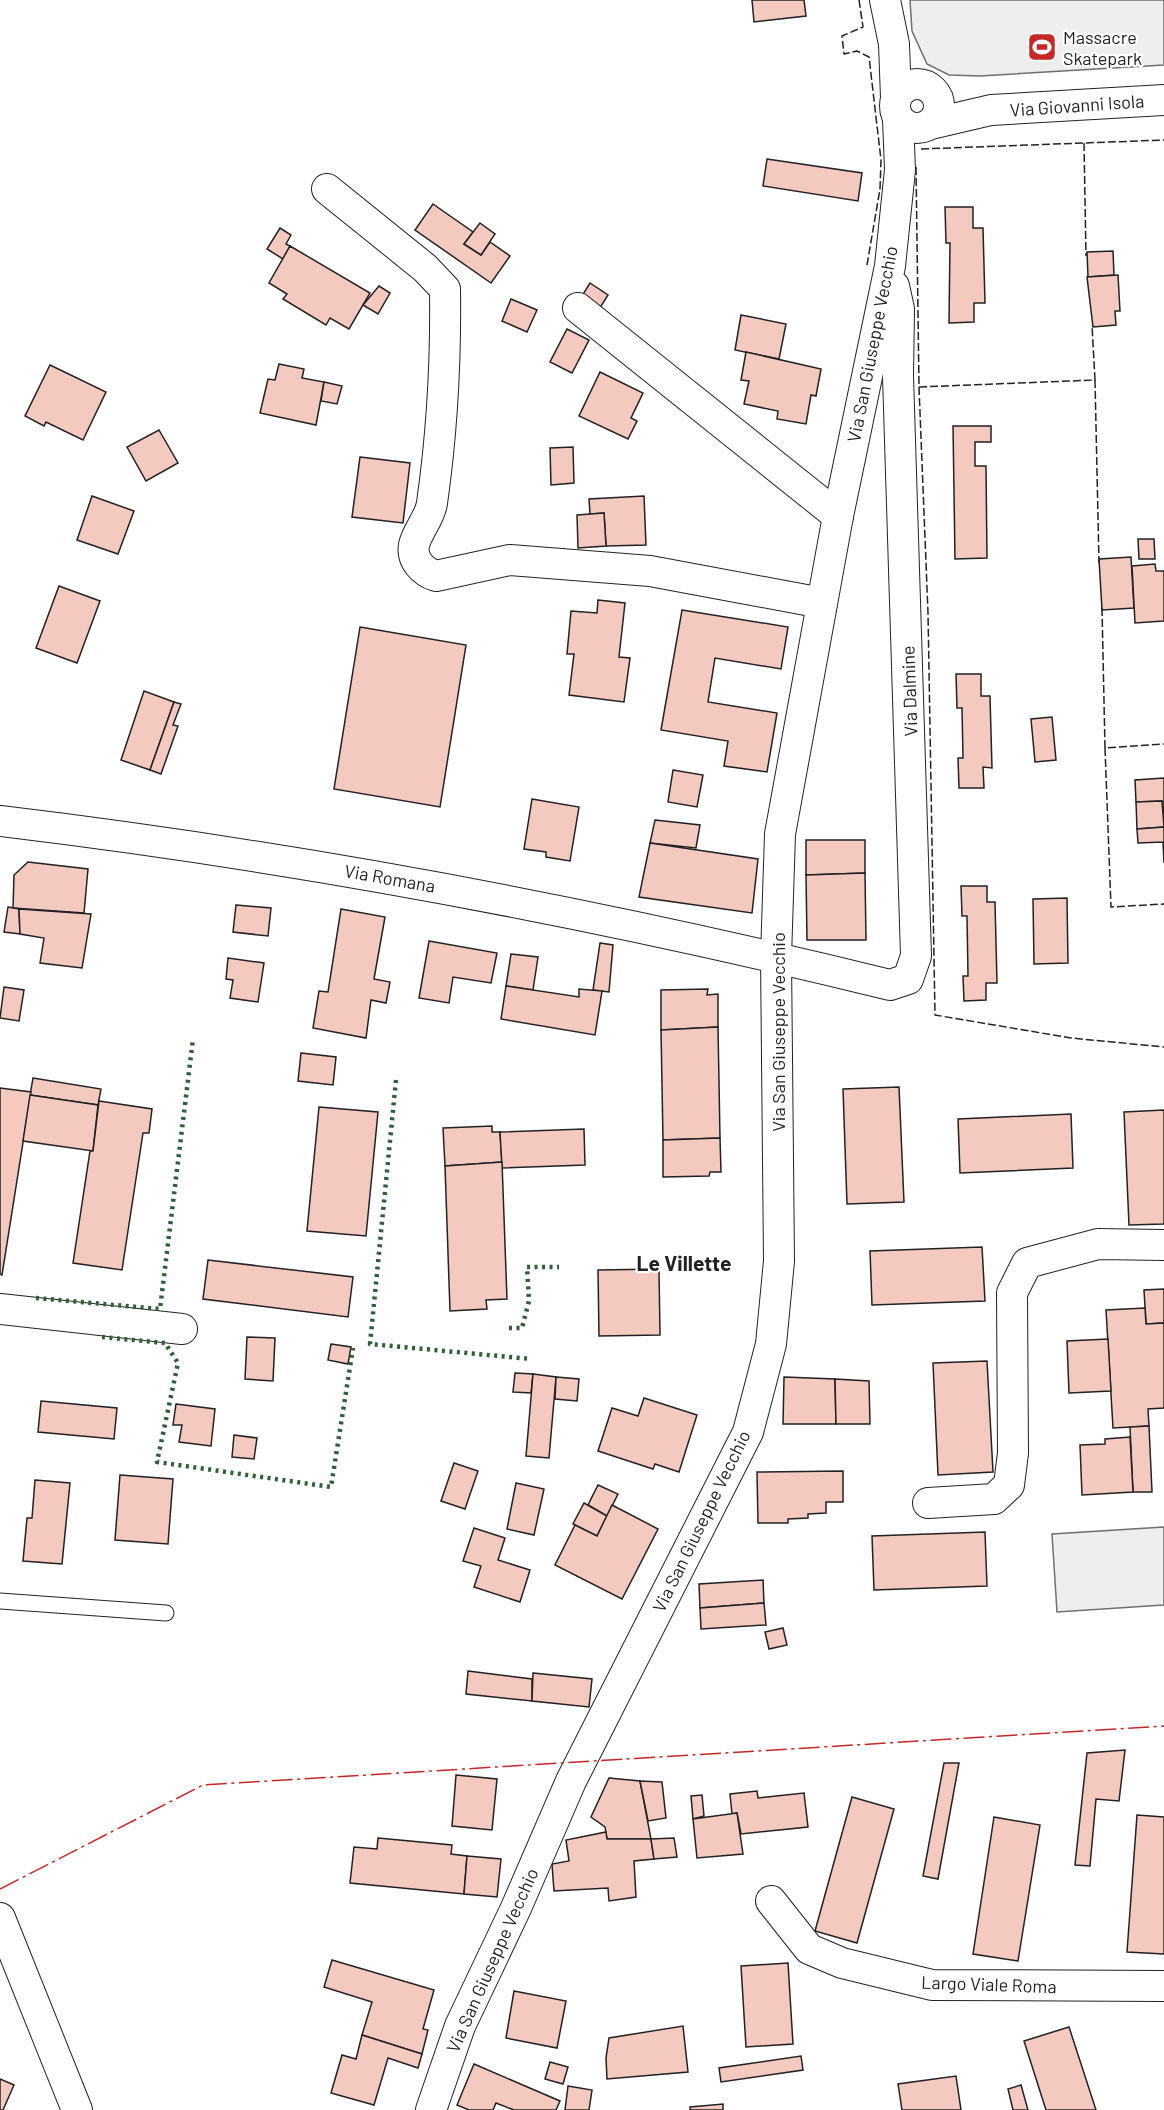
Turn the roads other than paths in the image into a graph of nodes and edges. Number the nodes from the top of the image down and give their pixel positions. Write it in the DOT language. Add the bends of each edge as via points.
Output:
graph roads {
  1 [pos="885,0"];
  2 [pos="1164,99"];
  3 [pos="918,109"];
  4 [pos="327,189"];
  5 [pos="890,266"];
  6 [pos="578,308"];
  7 [pos="838,516"];
  8 [pos="822,603"];
  9 [pos="0,820"];
  10 [pos="776,957"];
  11 [pos="1164,1245"];
  12 [pos="0,1310"];
  13 [pos="182,1329"];
  14 [pos="928,1503"];
  15 [pos="0,1601"];
  16 [pos="166,1613"];
  17 [pos="771,1901"];
  18 [pos="0,1918"];
  19 [pos="1164,1986"];
  20 [pos="77,2110"];
  21 [pos="431,2110"];
  1 -- 3 [label="street" via="894,44"];
  2 -- 3 [label="street, Via Giovanni Isola" via="991,110"];
  3 -- 5 [label="street, Via San Giuseppe Vecchio" via="900,170"];
  4 -- 8 [label="street" via="425,268 445,289 446,351 432,507 414,546 417,562 427,573 435,576 510,560 650,571"];
  5 -- 7 [label="street, Via San Giuseppe Vecchio"];
  5 -- 10 [label="street, Via Dalmine" via="899,309 916,956 908,979 890,985"];
  6 -- 7 [label="street"];
  7 -- 8 [label="street, Via San Giuseppe Vecchio"];
  8 -- 10 [label="street, Via San Giuseppe Vecchio" via="780,834"];
  9 -- 10 [label="street, Via Romana" via="166,841 413,881"];
  10 -- 21 [label="street, Via San Giuseppe Vecchio" via="779,1261 771,1344 747,1432 571,1781 460,2026"];
  11 -- 14 [label="street" via="1098,1244 1027,1263 1012,1293 1013,1453 1009,1485 994,1499"];
  12 -- 13 [label="street"];
  15 -- 16 [label="lane"];
  17 -- 19 [label="street, Largo Viale Roma" via="809,1949 842,1963 932,1985"];
  18 -- 20 [label="street"];
}
